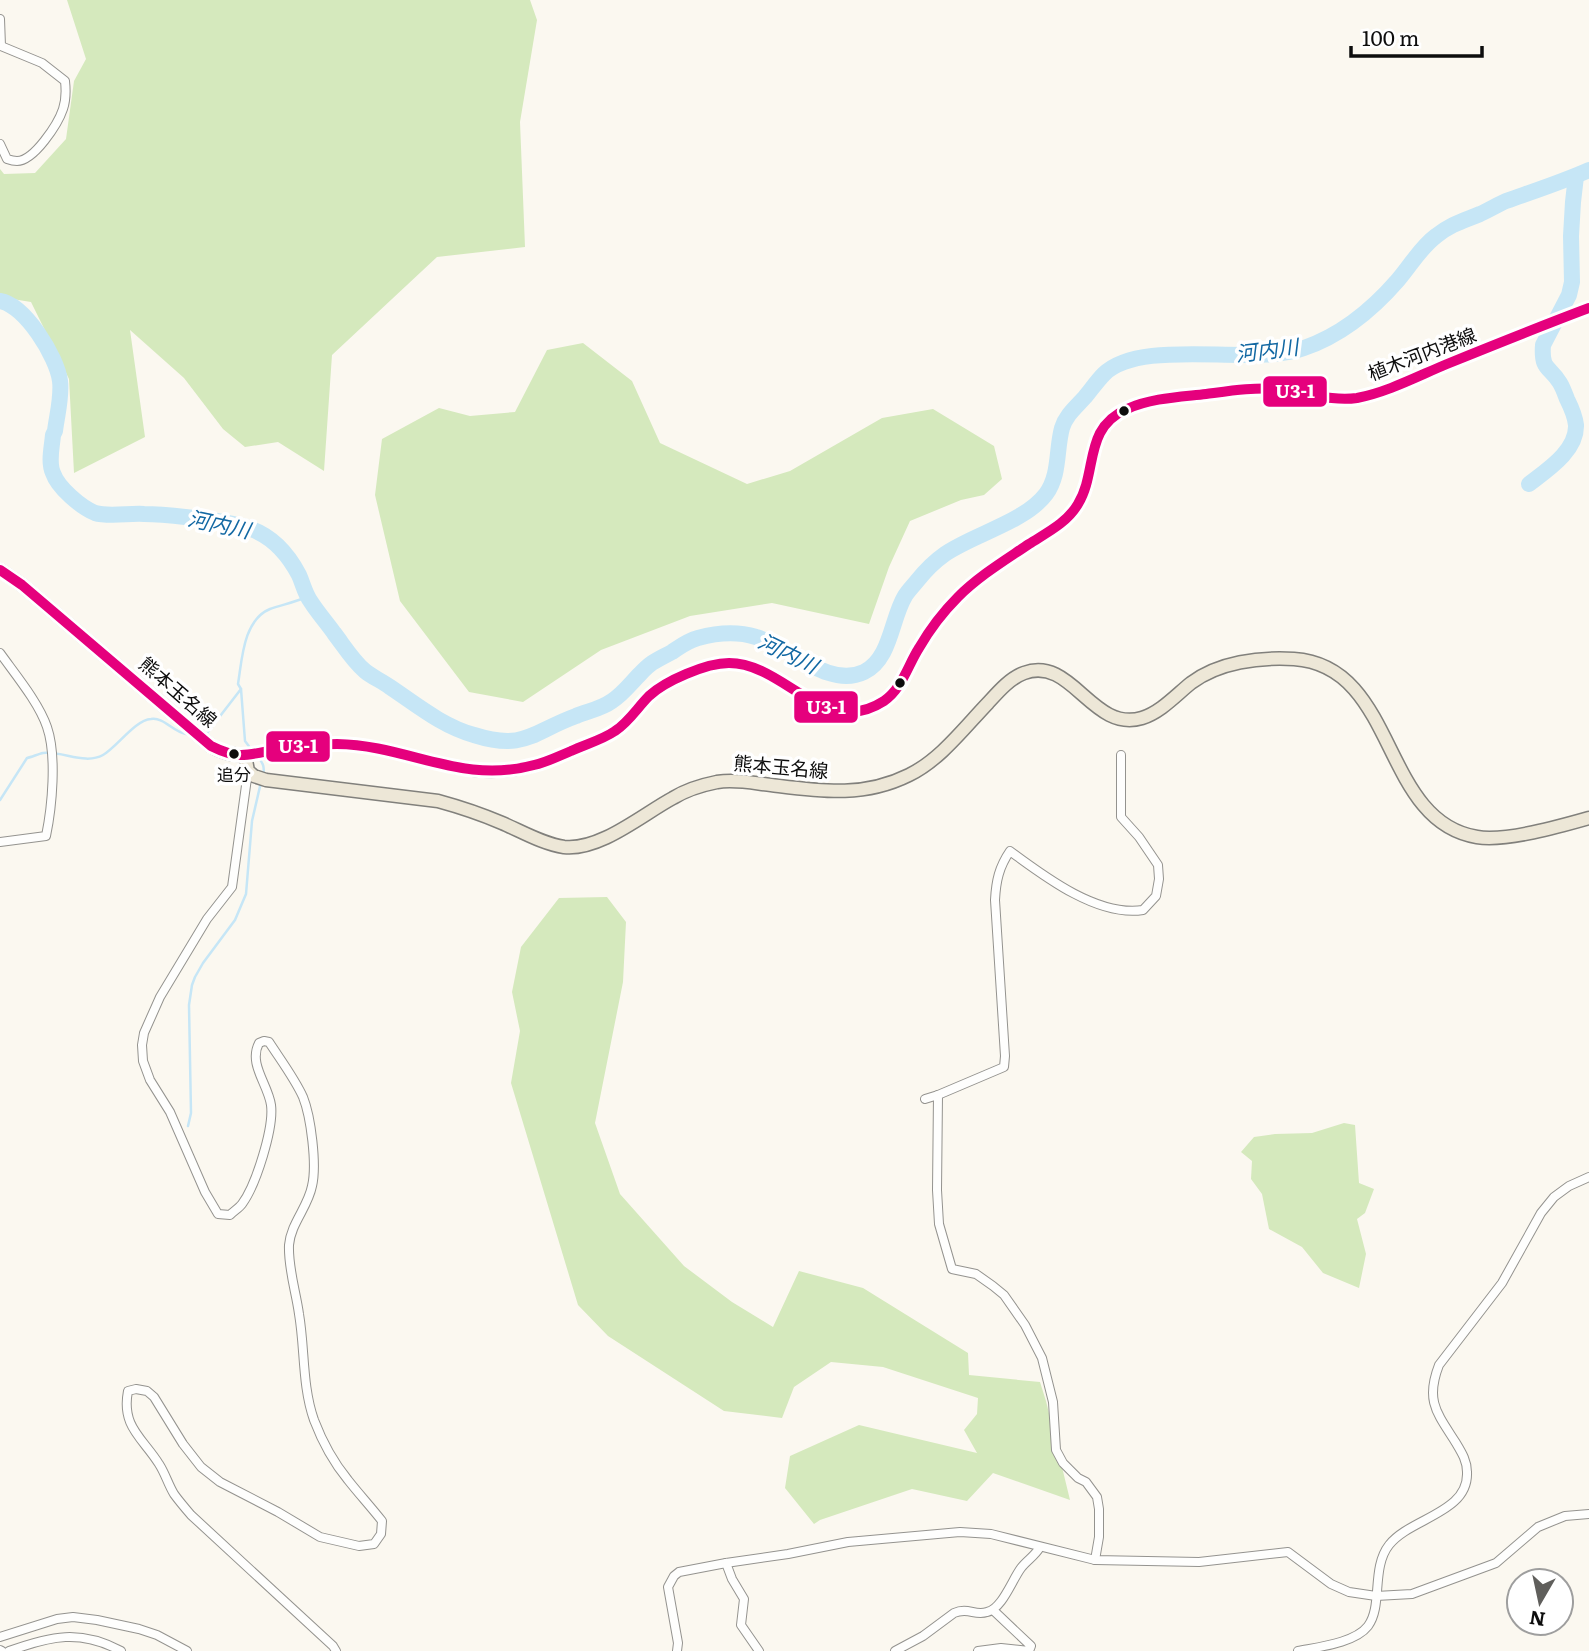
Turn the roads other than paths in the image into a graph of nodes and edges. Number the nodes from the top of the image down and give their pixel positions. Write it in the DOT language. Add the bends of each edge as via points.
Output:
graph roads {
  1 [pos="0,19"];
  2 [pos="0,144"];
  3 [pos="1589,307"];
  4 [pos="0,570"];
  5 [pos="0,653"];
  6 [pos="245,755"];
  7 [pos="1121,755"];
  8 [pos="247,771"];
  9 [pos="1589,818"];
  10 [pos="0,842"];
  11 [pos="938,1095"];
  12 [pos="925,1099"];
  13 [pos="1589,1177"];
  14 [pos="1589,1514"];
  15 [pos="1040,1547"];
  16 [pos="1095,1560"];
  17 [pos="726,1563"];
  18 [pos="1376,1596"];
  19 [pos="993,1610"];
  20 [pos="0,1637"];
  21 [pos="9,1651"];
  22 [pos="121,1651"];
  23 [pos="187,1651"];
  24 [pos="336,1651"];
  25 [pos="677,1651"];
  26 [pos="759,1651"];
  27 [pos="895,1651"];
  28 [pos="978,1651"];
  29 [pos="1298,1651"];
  1 -- 2 [label="street" via="1,46 42,63 65,81 66,91 63,110 37,150 18,162 6,159"];
  3 -- 6 [label="main road, 植木河内港線" via="1352,399 1257,389 1126,409 1112,417 1098,435 1075,510 965,589 932,627 894,693 866,709 840,712 825,708 762,671 733,662 657,689 620,729 600,740 514,771 467,771 399,753 332,743"];
  4 -- 6 [label="main road, 熊本玉名線" via="211,746 223,753"];
  5 -- 10 [label="street" via="32,698 51,746 46,836"];
  6 -- 8 [label="main road"];
  7 -- 11 [label="street" via="1121,817 1158,865 1156,896 1135,912 1097,905 1048,879 1010,851 997,879 995,900 1004,1067"];
  8 -- 9 [label="main road, 熊本玉名線" via="266,780 438,801 550,843 580,846 599,841 688,790 716,782 841,792 887,785 926,765 1021,673 1039,669 1055,674 1096,708 1127,720 1156,710 1195,680 1223,666 1293,659 1333,671 1360,694 1422,805 1456,832 1502,837"];
  8 -- 24 [label="street" via="232,887 160,997 144,1033 142,1061 218,1214 230,1215 241,1206 267,1141 271,1101 254,1062 258,1043 269,1042 302,1095 315,1166 312,1187 289,1246 303,1366 314,1418 329,1452 382,1521 381,1534 374,1544 359,1546 320,1537 201,1467 147,1391 128,1391 126,1403 135,1434 191,1515"];
  11 -- 12 [label="street"];
  11 -- 16 [label="street" via="939,1224 952,1269 976,1275 1004,1295 1042,1358 1053,1402 1056,1450 1063,1464 1097,1497"];
  13 -- 18 [label="street" via="1554,1197 1541,1213 1502,1283 1439,1365 1432,1396 1465,1457 1466,1487 1447,1508 1406,1530 1389,1545 1379,1567"];
  14 -- 18 [label="street" via="1538,1527 1496,1563 1477,1571 1412,1594"];
  15 -- 16 [label="street"];
  15 -- 17 [label="street" via="991,1534 960,1532 848,1542"];
  15 -- 19 [label="street"];
  16 -- 18 [label="street" via="1199,1562 1288,1552 1331,1584"];
  17 -- 25 [label="street" via="679,1572 671,1580 668,1587"];
  17 -- 26 [label="street" via="744,1599 741,1625"];
  18 -- 29 [label="street" via="1369,1625 1358,1635"];
  19 -- 27 [label="street" via="983,1614 961,1610"];
  19 -- 28 [label="street" via="1031,1646 1030,1651"];
  20 -- 23 [label="street" via="73,1617 139,1629"];
  21 -- 22 [label="street" via="68,1636"];
}
